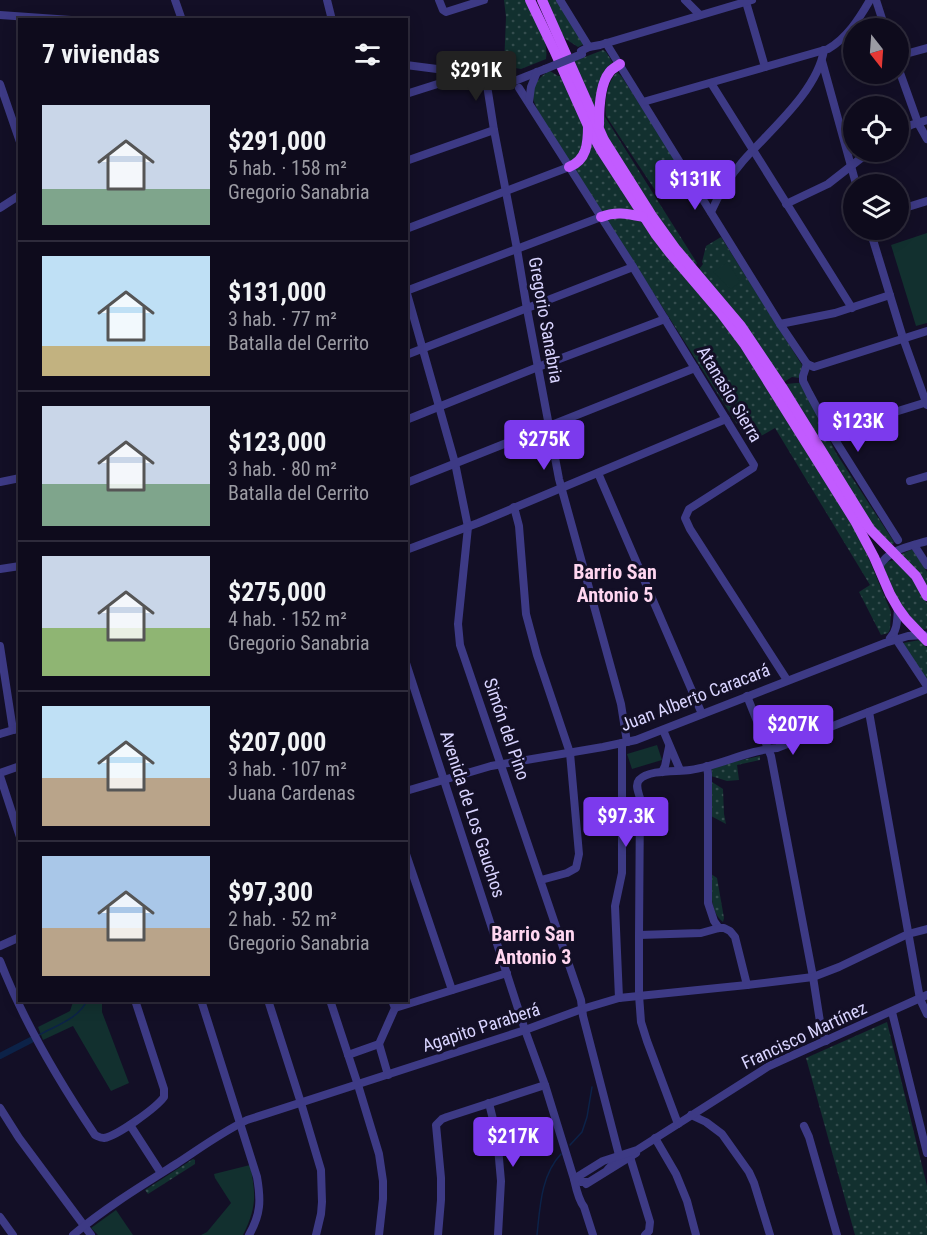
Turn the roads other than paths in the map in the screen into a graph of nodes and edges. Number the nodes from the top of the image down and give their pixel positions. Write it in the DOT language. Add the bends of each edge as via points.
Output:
graph roads {
  1 [pos="175,0"];
  2 [pos="327,0"];
  3 [pos="440,0"];
  4 [pos="484,0"];
  5 [pos="522,0"];
  6 [pos="560,0"];
  7 [pos="685,0"];
  8 [pos="870,0"];
  9 [pos="876,0"];
  10 [pos="748,1"];
  11 [pos="535,2"];
  12 [pos="468,3"];
  13 [pos="0,15"];
  14 [pos="700,15"];
  15 [pos="42,18"];
  16 [pos="181,18"];
  17 [pos="332,18"];
  18 [pos="882,18"];
  19 [pos="603,44"];
  20 [pos="927,48"];
  21 [pos="584,51"];
  22 [pos="909,54"];
  23 [pos="823,55"];
  24 [pos="408,64"];
  25 [pos="620,64"];
  26 [pos="765,67"];
  27 [pos="542,69"];
  28 [pos="487,77"];
  29 [pos="711,83"];
  30 [pos="0,84"];
  31 [pos="904,84"];
  32 [pos="519,88"];
  33 [pos="408,93"];
  34 [pos="529,102"];
  35 [pos="643,102"];
  36 [pos="927,120"];
  37 [pos="918,123"];
  38 [pos="594,127"];
  39 [pos="909,127"];
  40 [pos="494,130"];
  41 [pos="18,136"];
  42 [pos="927,139"];
  43 [pos="753,150"];
  44 [pos="408,160"];
  45 [pos="857,162"];
  46 [pos="569,167"];
  47 [pos="851,167"];
  48 [pos="853,174"];
  49 [pos="506,192"];
  50 [pos="18,196"];
  51 [pos="927,201"];
  52 [pos="786,204"];
  53 [pos="3,206"];
  54 [pos="909,207"];
  55 [pos="711,212"];
  56 [pos="601,217"];
  57 [pos="643,217"];
  58 [pos="408,228"];
  59 [pos="873,240"];
  60 [pos="517,249"];
  61 [pos="633,267"];
  62 [pos="408,291"];
  63 [pos="408,295"];
  64 [pos="890,295"];
  65 [pos="852,308"];
  66 [pos="527,309"];
  67 [pos="665,319"];
  68 [pos="780,324"];
  69 [pos="927,331"];
  70 [pos="903,338"];
  71 [pos="423,349"];
  72 [pos="408,354"];
  73 [pos="807,364"];
  74 [pos="538,368"];
  75 [pos="695,368"];
  76 [pos="927,404"];
  77 [pos="440,406"];
  78 [pos="408,419"];
  79 [pos="726,419"];
  80 [pos="548,426"];
  81 [pos="830,432"];
  82 [pos="455,463"];
  83 [pos="598,473"];
  84 [pos="927,476"];
  85 [pos="18,480"];
  86 [pos="910,481"];
  87 [pos="0,482"];
  88 [pos="408,482"];
  89 [pos="561,489"];
  90 [pos="514,507"];
  91 [pos="468,527"];
  92 [pos="897,540"];
  93 [pos="927,541"];
  94 [pos="914,545"];
  95 [pos="408,549"];
  96 [pos="894,553"];
  97 [pos="927,565"];
  98 [pos="18,566"];
  99 [pos="879,567"];
  100 [pos="0,569"];
  101 [pos="927,596"];
  102 [pos="898,608"];
  103 [pos="895,637"];
  104 [pos="925,637"];
  105 [pos="0,646"];
  106 [pos="408,669"];
  107 [pos="787,680"];
  108 [pos="927,687"];
  109 [pos="747,696"];
  110 [pos="869,712"];
  111 [pos="702,714"];
  112 [pos="16,729"];
  113 [pos="663,730"];
  114 [pos="0,734"];
  115 [pos="625,743"];
  116 [pos="669,746"];
  117 [pos="769,749"];
  118 [pos="570,753"];
  119 [pos="501,764"];
  120 [pos="707,766"];
  121 [pos="18,767"];
  122 [pos="680,770"];
  123 [pos="662,772"];
  124 [pos="0,774"];
  125 [pos="444,779"];
  126 [pos="408,790"];
  127 [pos="18,831"];
  128 [pos="408,860"];
  129 [pos="541,880"];
  130 [pos="719,928"];
  131 [pos="927,929"];
  132 [pos="908,934"];
  133 [pos="639,935"];
  134 [pos="18,938"];
  135 [pos="0,946"];
  136 [pos="0,961"];
  137 [pos="507,973"];
  138 [pos="813,976"];
  139 [pos="747,985"];
  140 [pos="452,990"];
  141 [pos="639,995"];
  142 [pos="923,997"];
  143 [pos="619,998"];
  144 [pos="408,1001"];
  145 [pos="136,1002"];
  146 [pos="202,1002"];
  147 [pos="268,1002"];
  148 [pos="331,1002"];
  149 [pos="394,1004"];
  150 [pos="582,1009"];
  151 [pos="892,1012"];
  152 [pos="927,1014"];
  153 [pos="525,1030"];
  154 [pos="826,1041"];
  155 [pos="379,1044"];
  156 [pos="348,1055"];
  157 [pos="388,1075"];
  158 [pos="545,1084"];
  159 [pos="358,1085"];
  160 [pos="301,1103"];
  161 [pos="489,1103"];
  162 [pos="0,1108"];
  163 [pos="691,1115"];
  164 [pos="241,1123"];
  165 [pos="678,1124"];
  166 [pos="130,1125"];
  167 [pos="804,1126"];
  168 [pos="655,1138"];
  169 [pos="637,1149"];
  170 [pos="927,1153"];
  171 [pos="619,1155"];
  172 [pos="630,1157"];
  173 [pos="608,1169"];
  174 [pos="161,1173"];
  175 [pos="574,1179"];
  176 [pos="588,1182"];
  177 [pos="584,1207"];
  178 [pos="0,1217"];
  179 [pos="84,1227"];
  180 [pos="13,1235"];
  181 [pos="73,1235"];
  182 [pos="91,1235"];
  183 [pos="249,1235"];
  184 [pos="316,1235"];
  185 [pos="379,1235"];
  186 [pos="438,1235"];
  187 [pos="498,1235"];
  188 [pos="593,1235"];
  189 [pos="645,1235"];
  190 [pos="696,1235"];
  191 [pos="770,1235"];
  192 [pos="837,1235"];
  1 -- 16 [label="street"];
  2 -- 17 [label="street"];
  3 -- 12 [label="street" via="446,12"];
  4 -- 12 [label="street"];
  5 -- 11 [label="street"];
  6 -- 21 [label="street"];
  7 -- 14 [label="street"];
  8 -- 23 [label="street" via="849,32"];
  9 -- 18 [label="street"];
  10 -- 14 [label="street"];
  10 -- 26 [label="street"];
  11 -- 38 [label="main road"];
  13 -- 15 [label="street"];
  14 -- 19 [label="street"];
  19 -- 21 [label="street"];
  19 -- 25 [label="street"];
  20 -- 22 [label="street"];
  21 -- 27 [label="street, bridge"];
  23 -- 26 [label="street"];
  23 -- 43 [label="street" via="795,105"];
  23 -- 47 [label="street"];
  24 -- 28 [label="street"];
  25 -- 35 [label="street"];
  25 -- 38 [label="main road" via="605,79"];
  26 -- 29 [label="street"];
  27 -- 28 [label="street" via="511,78"];
  27 -- 34 [label="street" via="529,93"];
  28 -- 33 [label="street" via="466,77"];
  28 -- 40 [label="street, Gregorio Sanabria"];
  29 -- 35 [label="street"];
  29 -- 43 [label="street"];
  30 -- 41 [label="street"];
  31 -- 37 [label="street"];
  32 -- 34 [label="street, Atanasio Sierra"];
  34 -- 46 [label="street, Atanasio Sierra"];
  35 -- 55 [label="street"];
  36 -- 37 [label="street"];
  37 -- 39 [label="street"];
  37 -- 42 [label="street"];
  38 -- 46 [label="main road" via="585,152 578,163"];
  38 -- 57 [label="main road" via="601,150"];
  38 -- 96 [label="main road" via="675,248 741,326 870,529"];
  40 -- 44 [label="street"];
  40 -- 49 [label="street, Gregorio Sanabria"];
  43 -- 52 [label="street"];
  43 -- 55 [label="street" via="729,179"];
  45 -- 47 [label="street"];
  46 -- 49 [label="street"];
  46 -- 56 [label="street, Atanasio Sierra"];
  47 -- 48 [label="street"];
  47 -- 52 [label="street" via="828,184"];
  49 -- 58 [label="street"];
  49 -- 60 [label="street, Gregorio Sanabria"];
  50 -- 53 [label="street"];
  51 -- 54 [label="street"];
  52 -- 65 [label="street"];
  55 -- 68 [label="street"];
  56 -- 57 [label="main road" via="612,213"];
  56 -- 60 [label="street"];
  56 -- 61 [label="street, Atanasio Sierra"];
  57 -- 99 [label="main road" via="745,345 855,521"];
  59 -- 64 [label="street"];
  60 -- 62 [label="street"];
  60 -- 66 [label="street, Gregorio Sanabria"];
  61 -- 66 [label="street"];
  61 -- 67 [label="street, Atanasio Sierra"];
  63 -- 71 [label="street, Simón del Pino"];
  64 -- 65 [label="street"];
  64 -- 70 [label="street"];
  65 -- 68 [label="street"];
  66 -- 71 [label="street"];
  66 -- 74 [label="street, Gregorio Sanabria"];
  67 -- 74 [label="street"];
  67 -- 75 [label="street, Atanasio Sierra"];
  68 -- 73 [label="street"];
  69 -- 70 [label="street"];
  70 -- 73 [label="street" via="814,367"];
  70 -- 76 [label="street"];
  71 -- 72 [label="street"];
  71 -- 77 [label="street, Simón del Pino"];
  73 -- 81 [label="street" via="803,381"];
  74 -- 77 [label="street"];
  74 -- 80 [label="street, Gregorio Sanabria"];
  75 -- 79 [label="street, Atanasio Sierra"];
  75 -- 80 [label="street"];
  76 -- 81 [label="street"];
  77 -- 78 [label="street"];
  77 -- 82 [label="street, Simón del Pino"];
  79 -- 83 [label="street"];
  79 -- 107 [label="street, Atanasio Sierra" via="754,467 689,509 685,518"];
  80 -- 82 [label="street"];
  80 -- 89 [label="street, Gregorio Sanabria"];
  81 -- 92 [label="street"];
  82 -- 88 [label="street"];
  82 -- 91 [label="street, Simón del Pino"];
  83 -- 89 [label="street"];
  83 -- 111 [label="street"];
  84 -- 86 [label="street"];
  85 -- 87 [label="street"];
  89 -- 90 [label="street"];
  89 -- 115 [label="street, Gregorio Sanabria" via="621,704"];
  90 -- 91 [label="street"];
  90 -- 118 [label="street" via="526,614"];
  91 -- 95 [label="street"];
  91 -- 119 [label="street, Simón del Pino" via="458,624 460,645"];
  93 -- 94 [label="street"];
  94 -- 96 [label="street"];
  94 -- 97 [label="street"];
  96 -- 99 [label="street"];
  96 -- 101 [label="main road" via="916,576"];
  98 -- 100 [label="street"];
  99 -- 102 [label="main road"];
  102 -- 103 [label="street"];
  102 -- 104 [label="main road"];
  103 -- 104 [label="street"];
  103 -- 107 [label="street, Juan Alberto Caracará"];
  103 -- 108 [label="street"];
  105 -- 112 [label="street"];
  106 -- 125 [label="street, Avenida de Los Gauchos"];
  107 -- 109 [label="street, Juan Alberto Caracará"];
  108 -- 110 [label="street"];
  109 -- 111 [label="street, Juan Alberto Caracará"];
  109 -- 117 [label="street"];
  110 -- 117 [label="street"];
  110 -- 132 [label="street"];
  111 -- 113 [label="street, Juan Alberto Caracará"];
  112 -- 114 [label="street"];
  113 -- 115 [label="street, Juan Alberto Caracará"];
  113 -- 116 [label="street"];
  115 -- 118 [label="street, Juan Alberto Caracará"];
  115 -- 143 [label="street, Gregorio Sanabria" via="622,873 615,906"];
  116 -- 122 [label="street"];
  116 -- 123 [label="street"];
  117 -- 120 [label="street"];
  117 -- 138 [label="street"];
  118 -- 119 [label="street, Juan Alberto Caracará"];
  118 -- 129 [label="street" via="579,854 576,868"];
  119 -- 125 [label="street, Juan Alberto Caracará"];
  119 -- 129 [label="street, Simón del Pino"];
  120 -- 122 [label="street"];
  120 -- 130 [label="street" via="708,903"];
  121 -- 124 [label="street"];
  122 -- 123 [label="street"];
  123 -- 133 [label="street" via="643,777 637,786"];
  124 -- 127 [label="street"];
  125 -- 126 [label="street, Juan Alberto Caracará"];
  125 -- 137 [label="street, Avenida de Los Gauchos"];
  128 -- 140 [label="street"];
  129 -- 150 [label="street, Simón del Pino"];
  130 -- 133 [label="street" via="701,933"];
  130 -- 139 [label="street" via="730,931 735,938"];
  131 -- 132 [label="street, Agapito Paraberá"];
  132 -- 138 [label="street, Agapito Paraberá"];
  132 -- 142 [label="street"];
  133 -- 141 [label="street"];
  134 -- 135 [label="street"];
  136 -- 166 [label="street" via="38,1045 95,1135 108,1137"];
  137 -- 140 [label="street"];
  137 -- 153 [label="street, Avenida de Los Gauchos"];
  138 -- 139 [label="street, Agapito Paraberá"];
  138 -- 154 [label="street"];
  139 -- 141 [label="street, Agapito Paraberá"];
  140 -- 144 [label="street"];
  141 -- 143 [label="street, Agapito Paraberá"];
  141 -- 165 [label="street" via="641,1022"];
  142 -- 151 [label="street, Francisco Martínez"];
  142 -- 152 [label="street"];
  143 -- 150 [label="street, Agapito Paraberá"];
  145 -- 166 [label="street" via="164,1097"];
  146 -- 164 [label="street"];
  147 -- 160 [label="street"];
  148 -- 156 [label="street"];
  149 -- 155 [label="street"];
  150 -- 153 [label="street, Agapito Paraberá"];
  150 -- 171 [label="street, Simón del Pino"];
  151 -- 154 [label="street, Francisco Martínez"];
  151 -- 170 [label="street"];
  153 -- 157 [label="street, Agapito Paraberá"];
  153 -- 158 [label="street, Avenida de Los Gauchos"];
  154 -- 163 [label="street, Francisco Martínez" via="759,1071"];
  155 -- 156 [label="street"];
  155 -- 157 [label="street"];
  156 -- 159 [label="street"];
  157 -- 159 [label="street, Agapito Paraberá"];
  158 -- 161 [label="street"];
  158 -- 175 [label="street, Avenida de Los Gauchos"];
  159 -- 160 [label="street, Agapito Paraberá"];
  159 -- 185 [label="street" via="379,1154 383,1199"];
  160 -- 164 [label="street, Agapito Paraberá"];
  160 -- 184 [label="street" via="322,1180"];
  161 -- 186 [label="street" via="447,1117 436,1125 441,1179"];
  161 -- 187 [label="street" via="501,1181"];
  162 -- 179 [label="street"];
  163 -- 165 [label="street, Francisco Martínez"];
  163 -- 191 [label="street" via="722,1134 749,1172"];
  164 -- 174 [label="street, Agapito Paraberá"];
  164 -- 183 [label="street" via="260,1194 259,1212"];
  165 -- 168 [label="street, Francisco Martínez"];
  166 -- 174 [label="street"];
  167 -- 192 [label="street"];
  168 -- 169 [label="street, Francisco Martínez"];
  168 -- 190 [label="street" via="676,1174"];
  169 -- 171 [label="street, Francisco Martínez"];
  169 -- 172 [label="street, Francisco Martínez"];
  171 -- 173 [label="street"];
  171 -- 175 [label="street, Francisco Martínez"];
  172 -- 173 [label="street, Francisco Martínez"];
  172 -- 189 [label="street" via="650,1222"];
  173 -- 176 [label="street, Francisco Martínez"];
  174 -- 179 [label="street, Agapito Paraberá"];
  175 -- 176 [label="street"];
  175 -- 177 [label="street, Avenida de Los Gauchos"];
  176 -- 177 [label="street, Avenida de Los Gauchos" via="582,1190"];
  177 -- 188 [label="street, Avenida de Los Gauchos"];
  178 -- 180 [label="street"];
  179 -- 181 [label="street, Agapito Paraberá"];
  179 -- 182 [label="street"];
}
